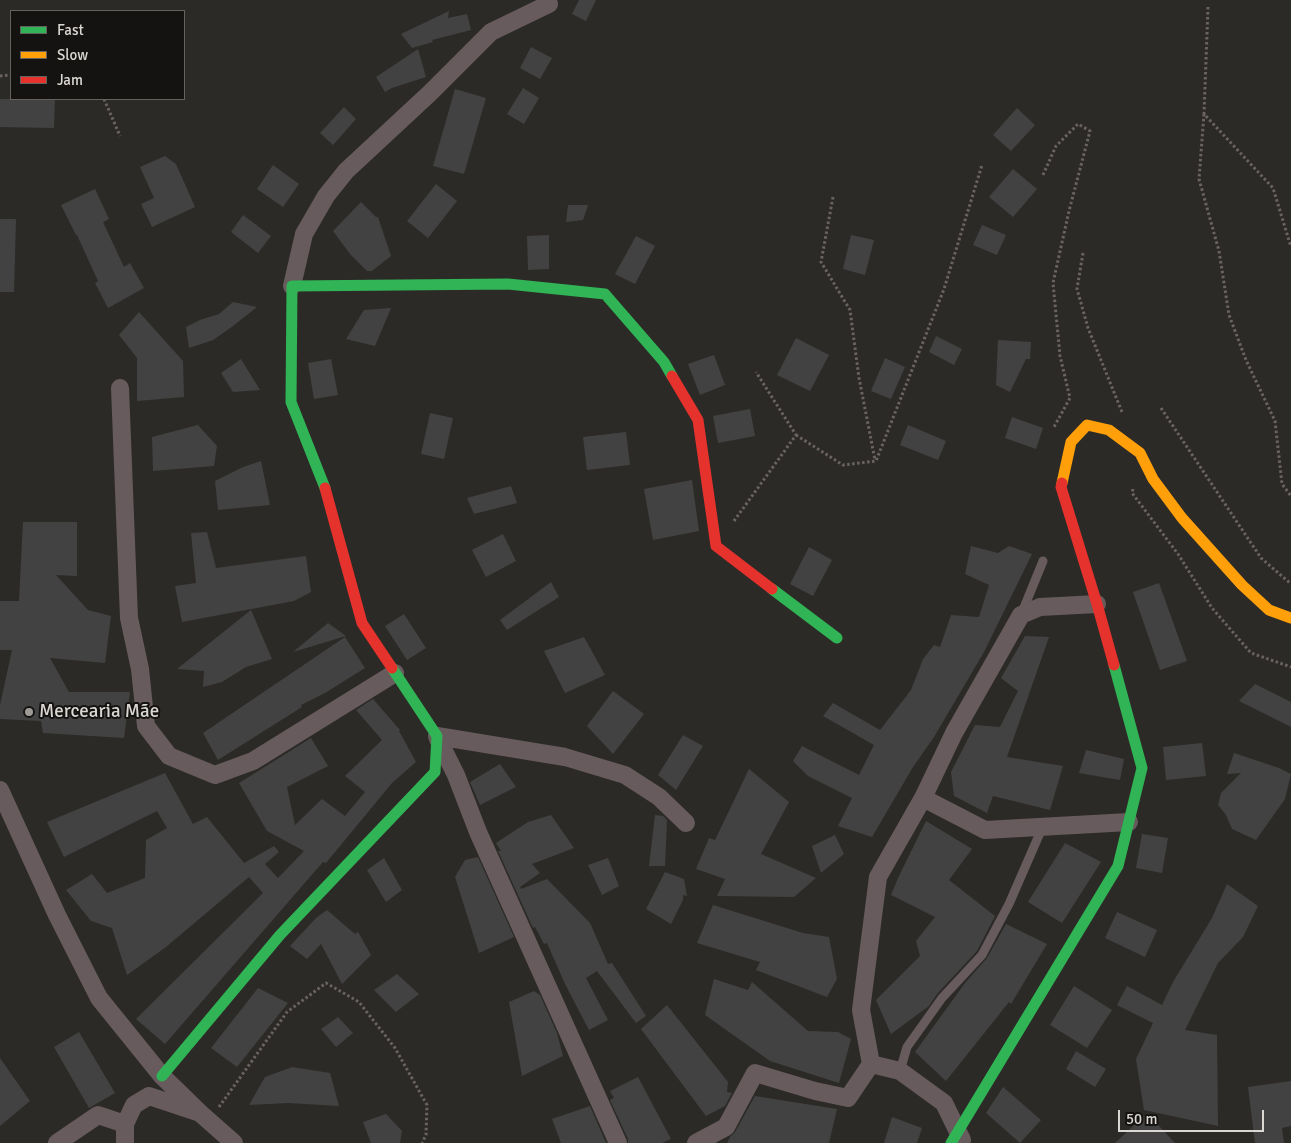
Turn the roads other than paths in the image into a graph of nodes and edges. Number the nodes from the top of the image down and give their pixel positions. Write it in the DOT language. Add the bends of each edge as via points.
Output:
graph roads {
  1 [pos="549,4"];
  2 [pos="292,286"];
  3 [pos="120,388"];
  4 [pos="1043,561"];
  5 [pos="1097,604"];
  6 [pos="1021,615"];
  7 [pos="1291,618"];
  8 [pos="837,638"];
  9 [pos="395,673"];
  10 [pos="437,736"];
  11 [pos="0,790"];
  12 [pos="922,798"];
  13 [pos="1129,822"];
  14 [pos="686,823"];
  15 [pos="1043,826"];
  16 [pos="871,1064"];
  17 [pos="900,1071"];
  18 [pos="162,1076"];
  19 [pos="204,1117"];
  20 [pos="125,1124"];
  21 [pos="957,1139"];
  22 [pos="57,1143"];
  23 [pos="125,1143"];
  24 [pos="234,1143"];
  25 [pos="618,1143"];
  26 [pos="696,1143"];
  1 -- 2 [label="street" via="491,32 346,170 304,234"];
  2 -- 8 [label="street" via="508,284 605,294 664,362 698,420 716,546"];
  2 -- 9 [label="street" via="290,402 326,492 362,623"];
  3 -- 9 [label="street" via="129,618 140,669 146,726 169,756 215,775 253,760"];
  4 -- 6 [label="lane"];
  5 -- 6 [label="street" via="1040,607"];
  5 -- 7 [label="street" via="1061,487 1071,442 1087,425 1109,430 1140,453 1153,479 1182,518 1242,585 1269,610"];
  5 -- 13 [label="street" via="1142,768"];
  6 -- 12 [label="street" via="954,733"];
  9 -- 10 [label="street"];
  10 -- 14 [label="street" via="565,756 625,775 659,797"];
  10 -- 18 [label="street" via="434,772 280,935"];
  10 -- 25 [label="street"];
  11 -- 18 [label="street" via="99,998"];
  12 -- 15 [label="street" via="985,830"];
  12 -- 16 [label="street" via="878,876 861,1010"];
  13 -- 15 [label="street"];
  13 -- 21 [label="street" via="1118,866"];
  15 -- 17 [label="lane" via="1009,904 982,955 942,998 907,1047"];
  16 -- 17 [label="street"];
  16 -- 26 [label="street" via="848,1098 755,1073 726,1127"];
  17 -- 21 [label="street" via="944,1103"];
  18 -- 19 [label="street"];
  19 -- 20 [label="street" via="149,1096 134,1106"];
  19 -- 24 [label="street"];
  20 -- 22 [label="street" via="98,1115"];
  20 -- 23 [label="street"];
}
